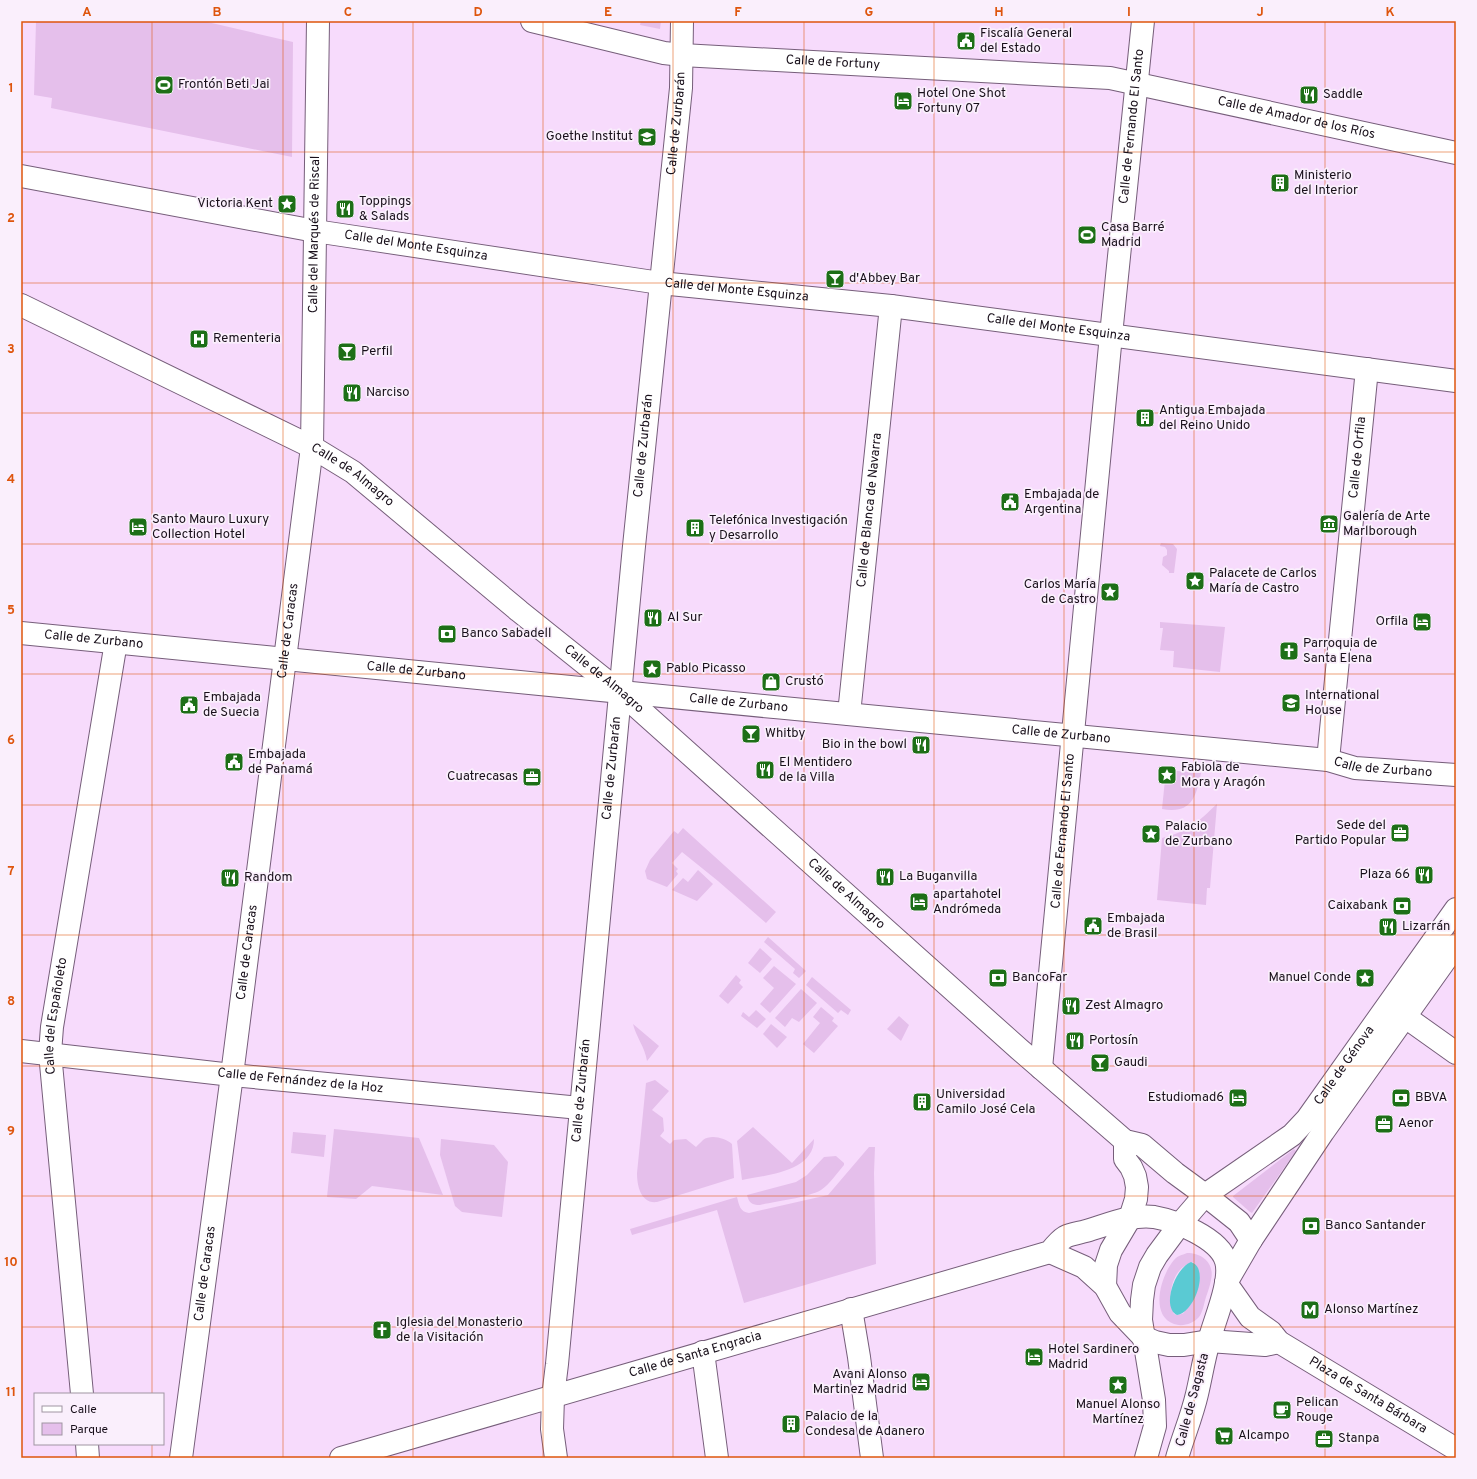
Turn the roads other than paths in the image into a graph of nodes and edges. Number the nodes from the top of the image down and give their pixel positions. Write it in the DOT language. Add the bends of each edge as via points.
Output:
graph roads {
  1 [pos="318,21"];
  2 [pos="532,21"];
  3 [pos="682,21"];
  4 [pos="1143,21"];
  5 [pos="682,56"];
  6 [pos="1136,84"];
  7 [pos="1456,153"];
  8 [pos="21,176"];
  9 [pos="315,231"];
  10 [pos="660,283"];
  11 [pos="21,305"];
  12 [pos="891,306"];
  13 [pos="1111,335"];
  14 [pos="1367,369"];
  15 [pos="1456,381"];
  16 [pos="312,447"];
  17 [pos="21,632"];
  18 [pos="116,642"];
  19 [pos="285,658"];
  20 [pos="619,691"];
  21 [pos="849,714"];
  22 [pos="1072,737"];
  23 [pos="1328,760"];
  24 [pos="1456,775"];
  25 [pos="1456,909"];
  26 [pos="1456,945"];
  27 [pos="1396,1010"];
  28 [pos="21,1051"];
  29 [pos="50,1053"];
  30 [pos="1456,1053"];
  31 [pos="1041,1068"];
  32 [pos="232,1075"];
  33 [pos="580,1108"];
  34 [pos="1125,1141"];
  35 [pos="1205,1195"];
  36 [pos="1130,1218"];
  37 [pos="1180,1224"];
  38 [pos="1251,1240"];
  39 [pos="1050,1252"];
  40 [pos="1226,1283"];
  41 [pos="1105,1286"];
  42 [pos="851,1309"];
  43 [pos="1143,1337"];
  44 [pos="1209,1341"];
  45 [pos="1279,1342"];
  46 [pos="703,1352"];
  47 [pos="82,1393"];
  48 [pos="553,1397"];
  49 [pos="87,1445"];
  50 [pos="1456,1449"];
  51 [pos="88,1458"];
  52 [pos="181,1458"];
  53 [pos="341,1458"];
  54 [pos="556,1458"];
  55 [pos="718,1458"];
  56 [pos="872,1458"];
  57 [pos="1146,1458"];
  58 [pos="1177,1458"];
  1 -- 9 [label="street, Calle del Marqués de Riscal"];
  2 -- 5 [label="street, Calle de Fortuny"];
  3 -- 5 [label="street, Calle de Zurbarán"];
  4 -- 6 [label="street, Calle de Fernando El Santo"];
  5 -- 6 [label="street, Calle de Fortuny" via="1110,78"];
  5 -- 10 [label="street, Calle de Zurbarán" via="681,88"];
  6 -- 7 [label="street, Calle de Amador de los Ríos"];
  6 -- 13 [label="street, Calle de Fernando El Santo"];
  8 -- 9 [label="street, Calle del Monte Esquinza"];
  9 -- 10 [label="street, Calle del Monte Esquinza"];
  9 -- 16 [label="street, Calle del Marqués de Riscal"];
  10 -- 12 [label="street, Calle del Monte Esquinza"];
  10 -- 20 [label="street, Calle de Zurbarán"];
  11 -- 16 [label="street, Calle de Almagro"];
  12 -- 13 [label="street, Calle del Monte Esquinza"];
  12 -- 21 [label="street, Calle de Blanca de Navarra"];
  13 -- 14 [label="street, Calle del Monte Esquinza"];
  13 -- 22 [label="street, Calle de Fernando El Santo"];
  14 -- 15 [label="street, Calle del Monte Esquinza"];
  14 -- 23 [label="street, Calle de Orfila"];
  16 -- 19 [label="street, Calle de Caracas"];
  16 -- 20 [label="street, Calle de Almagro" via="353,472 519,612"];
  17 -- 18 [label="street, Calle de Zurbano"];
  18 -- 19 [label="street, Calle de Zurbano"];
  18 -- 29 [label="street, Calle del Españoleto" via="52,1027"];
  19 -- 20 [label="street, Calle de Zurbano"];
  19 -- 32 [label="street, Calle de Caracas"];
  20 -- 21 [label="street, Calle de Zurbano"];
  20 -- 31 [label="street, Calle de Almagro"];
  20 -- 33 [label="street, Calle de Zurbarán"];
  21 -- 22 [label="street, Calle de Zurbano"];
  22 -- 23 [label="street, Calle de Zurbano"];
  22 -- 31 [label="street, Calle de Fernando El Santo"];
  23 -- 24 [label="street, Calle de Zurbano" via="1355,768"];
  25 -- 27 [label="street, Calle de Génova"];
  26 -- 27 [label="street, Calle de Génova"];
  27 -- 30 [label="street"];
  27 -- 35 [label="street, Calle de Génova" via="1292,1135"];
  27 -- 38 [label="street, Calle de Génova" via="1323,1132"];
  28 -- 29 [label="street, Calle de Fernández de la Hoz"];
  29 -- 32 [label="street, Calle de Fernández de la Hoz"];
  29 -- 47 [label="street, Calle del Españoleto"];
  31 -- 34 [label="street, Calle de Almagro"];
  32 -- 33 [label="street, Calle de Fernández de la Hoz"];
  32 -- 52 [label="street, Calle de Caracas"];
  33 -- 48 [label="street, Calle de Zurbarán"];
  34 -- 35 [label="street, Calle de Almagro" via="1142,1145"];
  34 -- 36 [label="street" via="1125,1159 1135,1176 1137,1187"];
  35 -- 37 [label="street, Calle de Génova"];
  35 -- 38 [label="street, Calle de Almagro" via="1239,1222"];
  36 -- 37 [label="street, Calle de Santa Engracia" via="1150,1217"];
  36 -- 39 [label="street, Calle de Santa Engracia" via="1065,1237"];
  36 -- 41 [label="street" via="1111,1250 1106,1265"];
  37 -- 40 [label="street" via="1201,1235 1222,1253 1228,1270"];
  37 -- 43 [label="street" via="1157,1255 1144,1285 1141,1320"];
  38 -- 40 [label="street, Calle de Génova"];
  39 -- 41 [label="street" via="1084,1267"];
  39 -- 42 [label="street, Calle de Santa Engracia"];
  40 -- 44 [label="street"];
  40 -- 45 [label="street, Plaza de Santa Bárbara" via="1250,1317 1271,1332"];
  41 -- 43 [label="street" via="1120,1313"];
  42 -- 46 [label="street, Calle de Santa Engracia"];
  42 -- 56 [label="street"];
  43 -- 44 [label="street" via="1154,1342 1184,1345"];
  43 -- 57 [label="street" via="1154,1400 1155,1426"];
  44 -- 45 [label="street" via="1265,1345"];
  44 -- 58 [label="street, Calle de Sagasta" via="1197,1395"];
  45 -- 50 [label="street, Plaza de Santa Bárbara"];
  46 -- 48 [label="street, Calle de Santa Engracia"];
  46 -- 55 [label="street"];
  48 -- 53 [label="street, Calle de Santa Engracia"];
  48 -- 54 [label="street, Calle de Zurbarán" via="552,1429"];
  49 -- 51 [label="street"];
}
